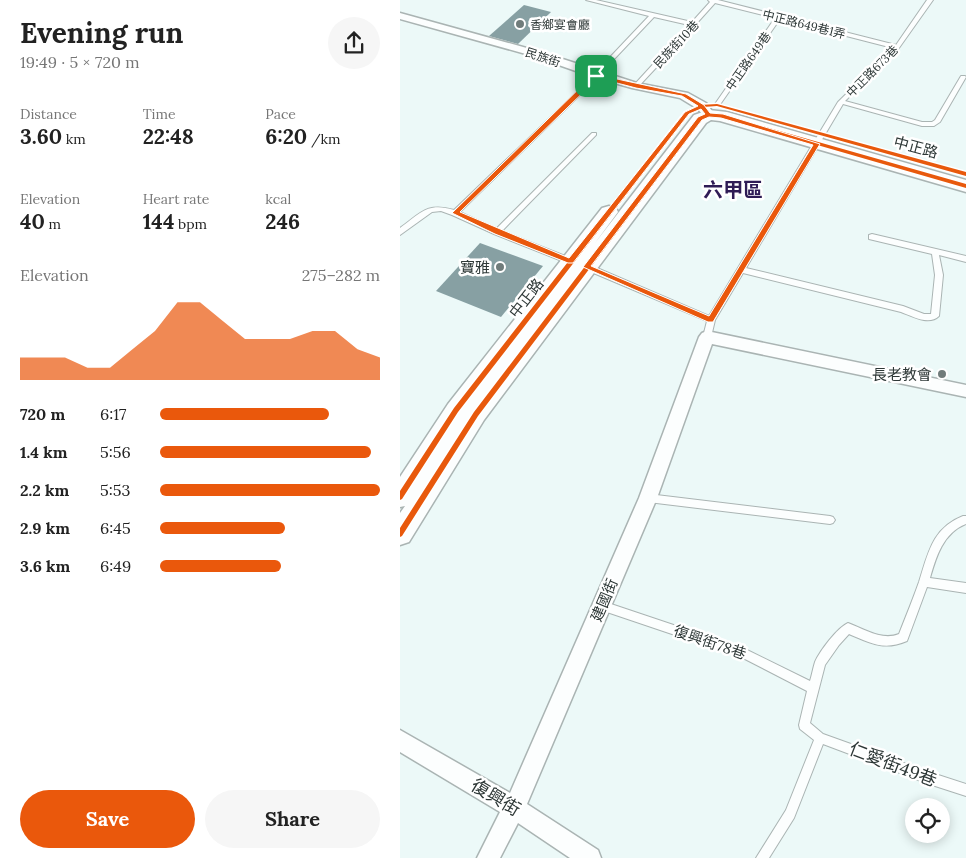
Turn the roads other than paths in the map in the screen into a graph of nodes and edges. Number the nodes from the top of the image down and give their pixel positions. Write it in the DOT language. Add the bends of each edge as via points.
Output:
graph roads {
  1 [pos="589,0"];
  2 [pos="930,0"];
  3 [pos="713,1"];
  4 [pos="653,15"];
  5 [pos="400,16"];
  6 [pos="779,17"];
  7 [pos="694,24"];
  8 [pos="898,47"];
  9 [pos="596,76"];
  10 [pos="963,77"];
  11 [pos="636,86"];
  12 [pos="842,102"];
  13 [pos="709,109"];
  14 [pos="594,134"];
  15 [pos="820,139"];
  16 [pos="966,174"];
  17 [pos="966,186"];
  18 [pos="455,213"];
  19 [pos="400,232"];
  20 [pos="497,232"];
  21 [pos="872,237"];
  22 [pos="935,252"];
  23 [pos="966,259"];
  24 [pos="579,264"];
  25 [pos="742,270"];
  26 [pos="709,328"];
  27 [pos="966,391"];
  28 [pos="400,497"];
  29 [pos="648,498"];
  30 [pos="830,520"];
  31 [pos="966,520"];
  32 [pos="400,534"];
  33 [pos="924,582"];
  34 [pos="966,588"];
  35 [pos="602,606"];
  36 [pos="814,688"];
  37 [pos="820,738"];
  38 [pos="400,740"];
  39 [pos="966,790"];
  40 [pos="514,808"];
  41 [pos="488,858"];
  42 [pos="590,858"];
  43 [pos="762,858"];
  1 -- 4 [label="lane"];
  2 -- 8 [label="lane, 中正路673巷"];
  3 -- 6 [label="lane, 中正路649巷1弄"];
  3 -- 7 [label="lane, 民族街10巷"];
  4 -- 7 [label="lane"];
  4 -- 9 [label="lane"];
  5 -- 9 [label="street, 民族街" via="537,54"];
  6 -- 8 [label="lane, 中正路649巷1弄"];
  6 -- 13 [label="lane, 中正路649巷"];
  7 -- 11 [label="lane, 民族街10巷"];
  8 -- 12 [label="lane, 中正路673巷"];
  9 -- 11 [label="street, 民族街"];
  9 -- 18 [label="lane"];
  10 -- 12 [label="lane" via="934,124 922,124"];
  11 -- 13 [label="street, 民族街" via="684,95"];
  12 -- 15 [label="lane, 中正路673巷"];
  13 -- 15 [label="main road, 中正路" via="721,116"];
  13 -- 24 [label="main road, 中正路"];
  14 -- 20 [label="lane"];
  15 -- 16 [label="main road, 中正路"];
  15 -- 17 [label="main road, 中正路"];
  15 -- 25 [label="lane, 建國街"];
  18 -- 19 [label="lane" via="430,210"];
  18 -- 20 [label="lane"];
  20 -- 24 [label="lane"];
  21 -- 22 [label="lane"];
  22 -- 23 [label="lane"];
  22 -- 25 [label="lane" via="940,275 933,317"];
  24 -- 26 [label="lane"];
  24 -- 28 [label="main road, 中正路" via="456,410"];
  24 -- 32 [label="main road, 中正路" via="476,414"];
  25 -- 26 [label="lane, 建國街"];
  26 -- 27 [label="street"];
  26 -- 29 [label="street, 建國街"];
  29 -- 30 [label="lane"];
  29 -- 35 [label="street, 建國街"];
  31 -- 33 [label="lane" via="946,531 931,556"];
  33 -- 34 [label="lane"];
  33 -- 36 [label="lane" via="903,637 896,642 878,640 848,628 820,662"];
  35 -- 36 [label="lane, 復興街78巷" via="745,654"];
  35 -- 40 [label="street, 建國街"];
  36 -- 37 [label="lane" via="804,725"];
  37 -- 39 [label="lane, 仁愛街49巷" via="855,748 926,779"];
  37 -- 43 [label="lane" via="790,814"];
  38 -- 40 [label="street, 復興街"];
  40 -- 41 [label="street, 建國街"];
  40 -- 42 [label="street, 復興街"];
}
